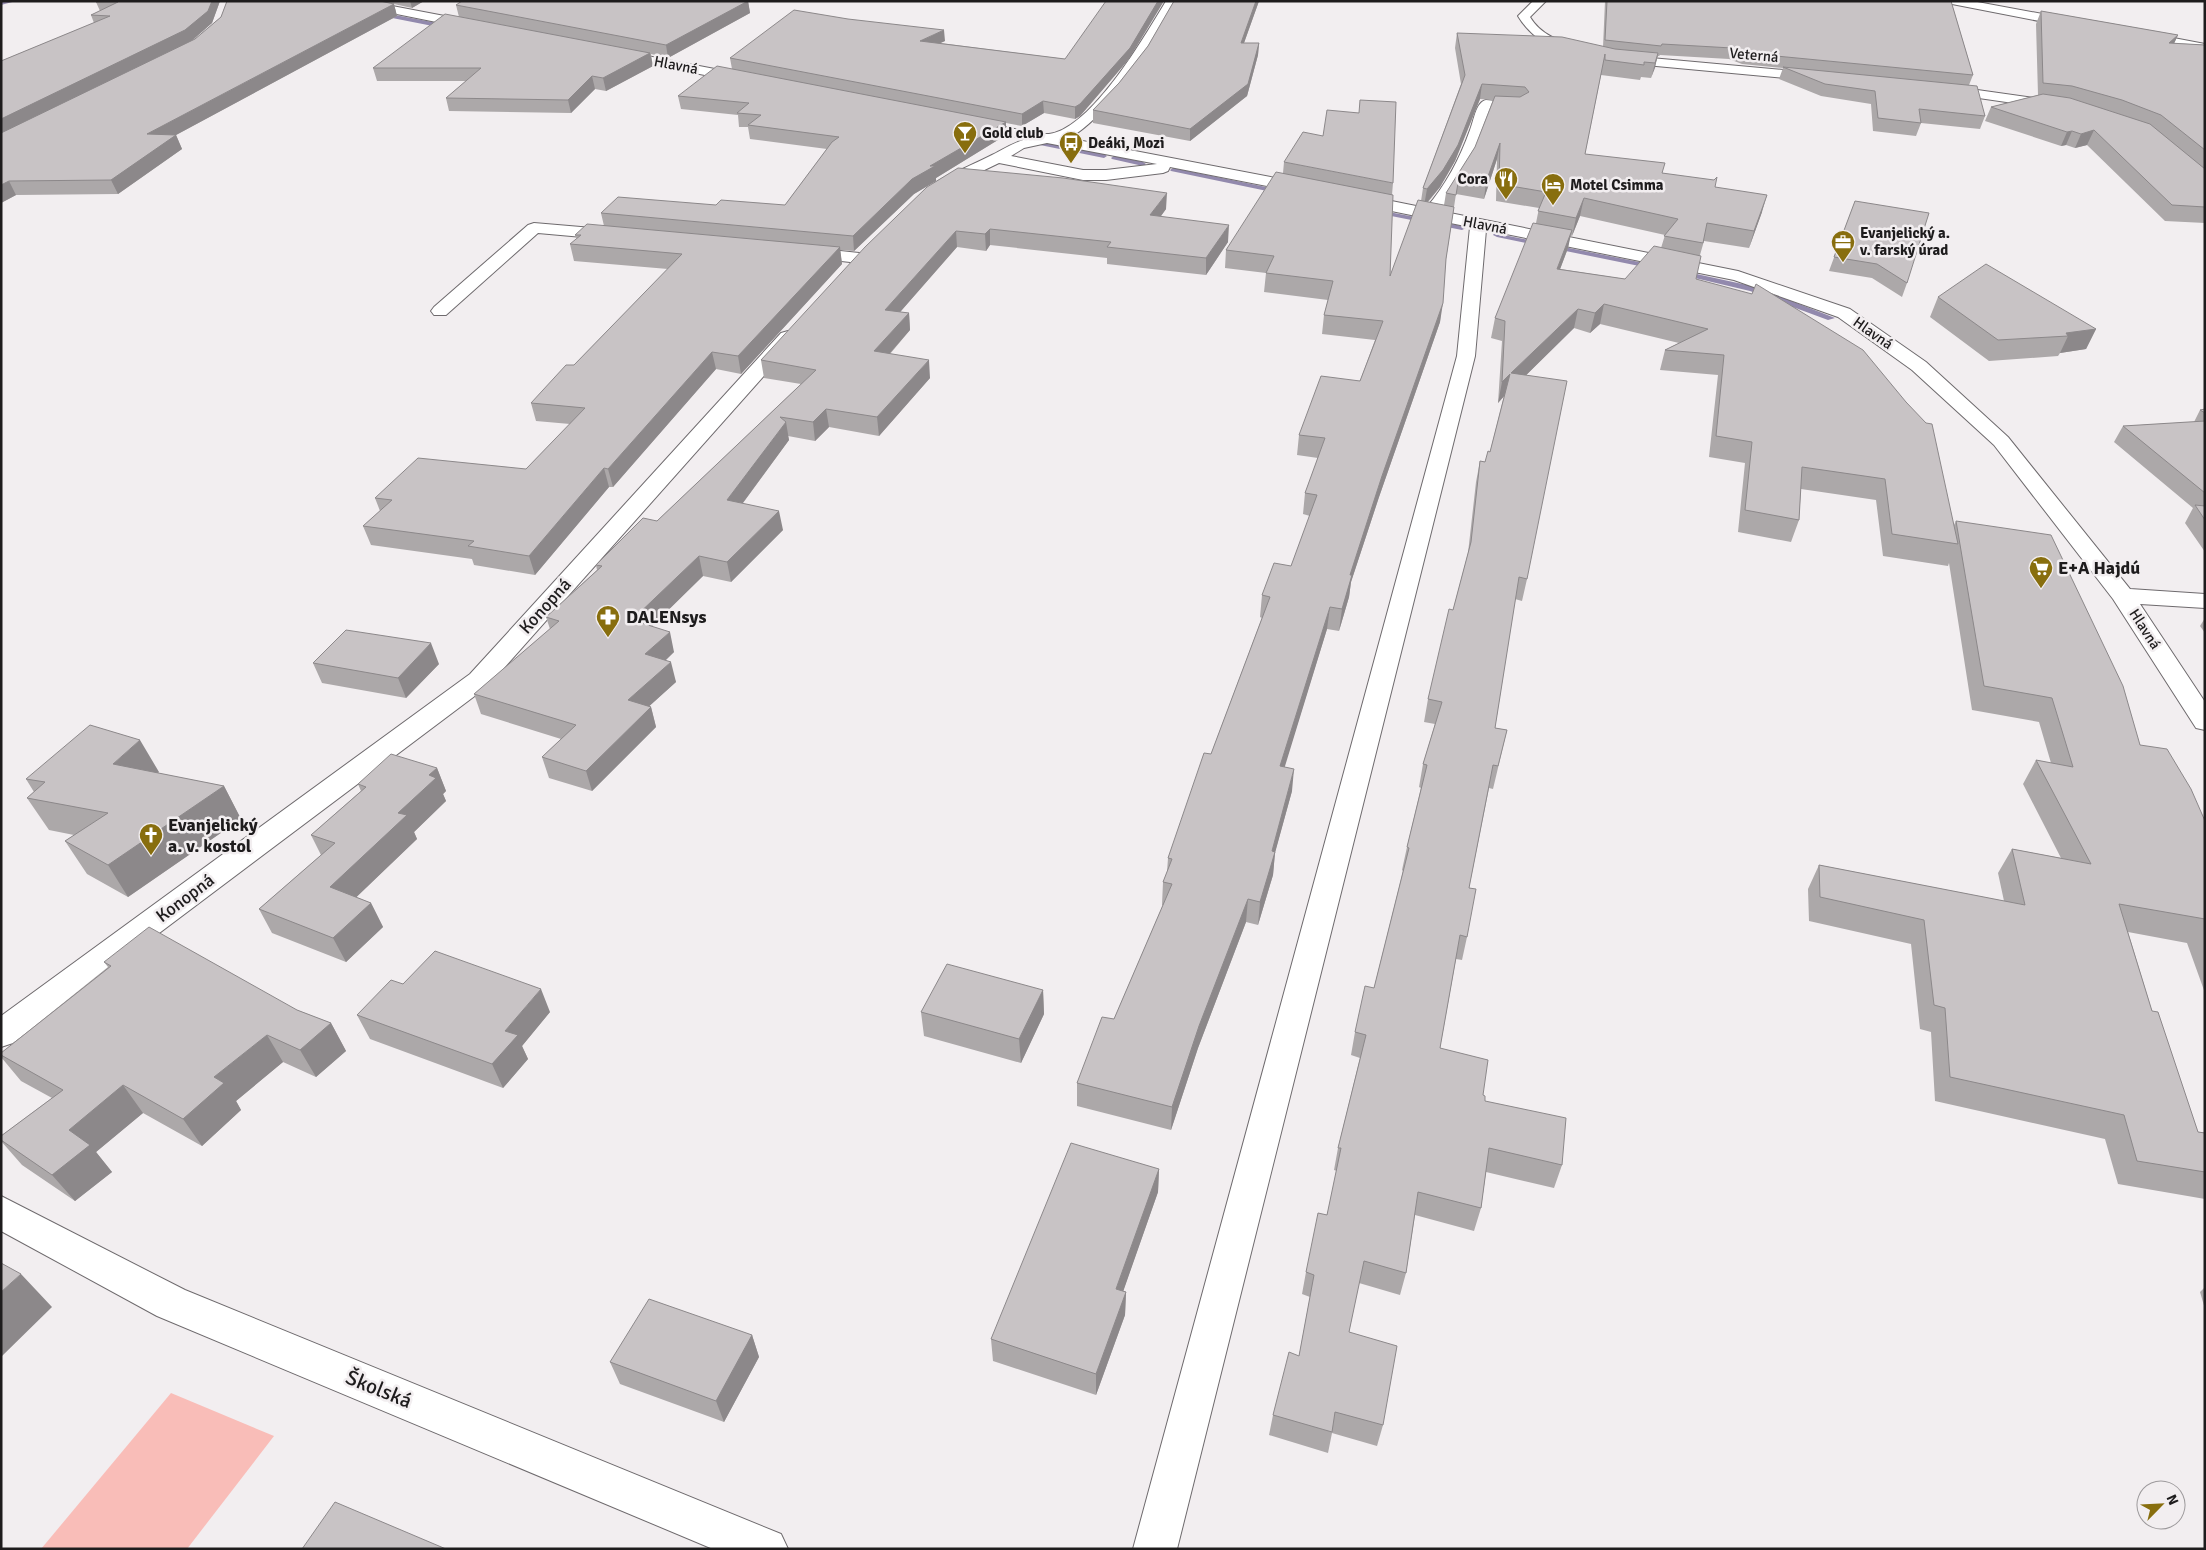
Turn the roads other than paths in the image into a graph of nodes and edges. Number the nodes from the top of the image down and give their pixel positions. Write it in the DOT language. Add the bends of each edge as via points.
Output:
graph roads {
  1 [pos="347,1"];
  2 [pos="1172,1"];
  3 [pos="1540,1"];
  4 [pos="1952,1"];
  5 [pos="2088,26"];
  6 [pos="492,30"];
  7 [pos="2127,33"];
  8 [pos="2205,48"];
  9 [pos="599,50"];
  10 [pos="1584,53"];
  11 [pos="1602,56"];
  12 [pos="1827,78"];
  13 [pos="764,83"];
  14 [pos="1924,87"];
  15 [pos="2066,106"];
  16 [pos="1517,107"];
  17 [pos="950,119"];
  18 [pos="1045,137"];
  19 [pos="997,158"];
  20 [pos="1184,165"];
  21 [pos="1325,193"];
  22 [pos="1344,196"];
  23 [pos="921,198"];
  24 [pos="1430,214"];
  25 [pos="1478,223"];
  26 [pos="632,237"];
  27 [pos="787,251"];
  28 [pos="840,280"];
  29 [pos="440,311"];
  30 [pos="801,323"];
  31 [pos="2123,596"];
  32 [pos="2205,602"];
  33 [pos="2205,722"];
  34 [pos="1,1034"];
  35 [pos="1,1212"];
  36 [pos="766,1549"];
  37 [pos="1155,1549"];
  1 -- 6 [label="street"];
  2 -- 18 [label="street" via="1136,62 1086,120 1069,133"];
  3 -- 10 [label="street" via="1524,16 1529,28 1545,40"];
  4 -- 5 [label="street"];
  7 -- 8 [label="street"];
  9 -- 13 [label="street, Hlavná"];
  11 -- 12 [label="street, Veterná"];
  14 -- 15 [label="street"];
  16 -- 24 [label="street" via="1486,104 1473,147"];
  17 -- 18 [label="street"];
  18 -- 19 [label="street" via="1019,145"];
  18 -- 20 [label="street"];
  19 -- 20 [label="street" via="1083,175 1144,172"];
  19 -- 23 [label="street" via="961,174"];
  20 -- 21 [label="street"];
  22 -- 24 [label="street, Hlavná"];
  24 -- 25 [label="street, Hlavná"];
  25 -- 31 [label="street, Hlavná" via="1738,276 1844,313 1919,366 2001,441"];
  25 -- 37 [label="street" via="1466,356"];
  26 -- 29 [label="street" via="534,228"];
  27 -- 28 [label="street" via="865,252"];
  30 -- 34 [label="street, Konopná" via="479,680"];
  31 -- 32 [label="street"];
  31 -- 33 [label="street, Hlavná"];
  35 -- 36 [label="street, Školská" via="171,1303"];
}
